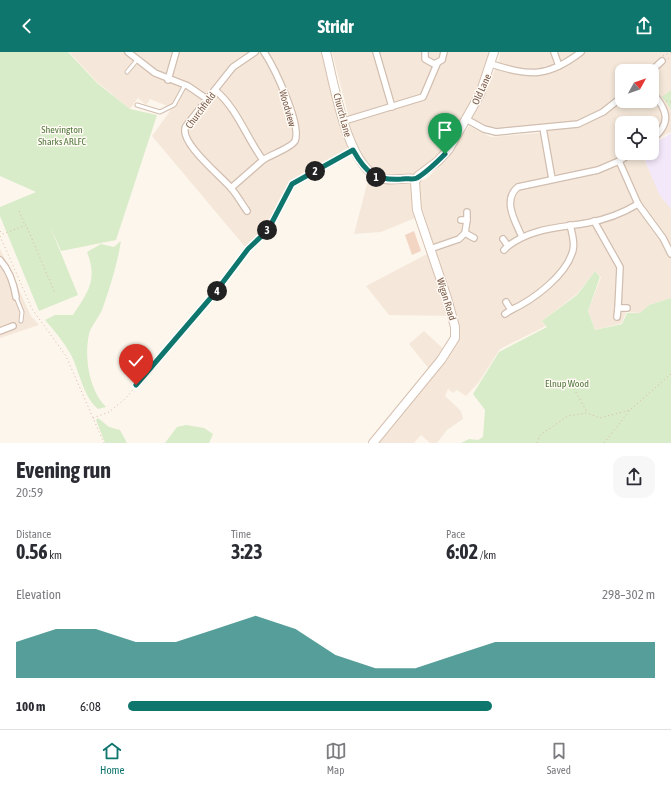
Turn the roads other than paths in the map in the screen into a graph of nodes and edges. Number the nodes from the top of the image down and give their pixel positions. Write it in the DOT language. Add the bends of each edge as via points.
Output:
graph roads {
  1 [pos="128,52"];
  2 [pos="176,52"];
  3 [pos="255,52"];
  4 [pos="264,52"];
  5 [pos="326,52"];
  6 [pos="376,52"];
  7 [pos="424,52"];
  8 [pos="444,52"];
  9 [pos="494,52"];
  10 [pos="554,52"];
  11 [pos="581,52"];
  12 [pos="663,58"];
  13 [pos="137,60"];
  14 [pos="437,64"];
  15 [pos="491,64"];
  16 [pos="657,64"];
  17 [pos="559,66"];
  18 [pos="127,72"];
  19 [pos="168,80"];
  20 [pos="185,85"];
  21 [pos="214,90"];
  22 [pos="207,99"];
  23 [pos="659,100"];
  24 [pos="615,102"];
  25 [pos="138,106"];
  26 [pos="392,107"];
  27 [pos="466,119"];
  28 [pos="344,121"];
  29 [pos="543,128"];
  30 [pos="659,134"];
  31 [pos="263,160"];
  32 [pos="619,161"];
  33 [pos="416,179"];
  34 [pos="552,179"];
  35 [pos="231,188"];
  36 [pos="638,204"];
  37 [pos="247,211"];
  38 [pos="467,212"];
  39 [pos="594,221"];
  40 [pos="570,225"];
  41 [pos="465,234"];
  42 [pos="522,237"];
  43 [pos="474,238"];
  44 [pos="503,239"];
  45 [pos="508,246"];
  46 [pos="430,250"];
  47 [pos="504,250"];
  48 [pos="671,254"];
  49 [pos="0,260"];
  50 [pos="16,297"];
  51 [pos="506,302"];
  52 [pos="618,308"];
  53 [pos="627,308"];
  54 [pos="511,310"];
  55 [pos="505,314"];
  56 [pos="617,317"];
  57 [pos="21,321"];
  58 [pos="14,326"];
  59 [pos="0,331"];
  60 [pos="372,443"];
  1 -- 13 [label="street"];
  2 -- 19 [label="street"];
  3 -- 21 [label="street, Churchfield" via="233,67"];
  4 -- 31 [label="street, Woodview" via="289,102 296,137 292,145"];
  5 -- 28 [label="main road, Church Lane"];
  6 -- 26 [label="street"];
  7 -- 14 [label="street" via="428,62"];
  8 -- 14 [label="street" via="442,60"];
  9 -- 15 [label="main road, Old Lane"];
  10 -- 17 [label="street"];
  11 -- 17 [label="street"];
  12 -- 16 [label="street"];
  13 -- 18 [label="lane"];
  13 -- 19 [label="street"];
  14 -- 26 [label="street" via="423,97"];
  15 -- 17 [label="street" via="523,73 544,72"];
  15 -- 27 [label="main road, Old Lane"];
  19 -- 20 [label="street"];
  20 -- 22 [label="street"];
  20 -- 25 [label="lane" via="174,105 160,112"];
  21 -- 22 [label="street, Churchfield"];
  21 -- 31 [label="street" via="232,110"];
  22 -- 35 [label="street, Churchfield" via="186,126 184,134 200,157"];
  23 -- 30 [label="street" via="669,112 669,116 666,129"];
  24 -- 29 [label="street" via="585,122"];
  26 -- 28 [label="street"];
  27 -- 29 [label="street" via="484,129 496,132"];
  27 -- 33 [label="main road, Old Lane" via="445,154"];
  28 -- 33 [label="main road, Church Lane" via="353,150 365,168 378,178"];
  29 -- 34 [label="street"];
  31 -- 35 [label="street, Woodview"];
  32 -- 34 [label="street" via="598,170"];
  32 -- 36 [label="street"];
  33 -- 46 [label="main road, Wigan Road" via="416,210"];
  34 -- 42 [label="street" via="521,185 511,195 510,206"];
  35 -- 37 [label="street, Churchfield"];
  36 -- 39 [label="street"];
  36 -- 48 [label="street" via="663,238"];
  38 -- 41 [label="street" via="464,220"];
  39 -- 40 [label="street"];
  39 -- 52 [label="street" via="620,267"];
  40 -- 42 [label="street" via="547,228"];
  40 -- 54 [label="street" via="573,248 561,270 538,295"];
  41 -- 43 [label="street"];
  41 -- 46 [label="street" via="459,239"];
  42 -- 45 [label="street"];
  44 -- 45 [label="street"];
  45 -- 47 [label="street"];
  46 -- 60 [label="main road, Wigan Road" via="449,304 455,338 441,360"];
  49 -- 50 [label="street" via="15,288"];
  50 -- 57 [label="lane" via="22,312"];
  51 -- 54 [label="street"];
  52 -- 53 [label="street"];
  52 -- 56 [label="street"];
  54 -- 55 [label="street"];
  58 -- 59 [label="street"];
}
